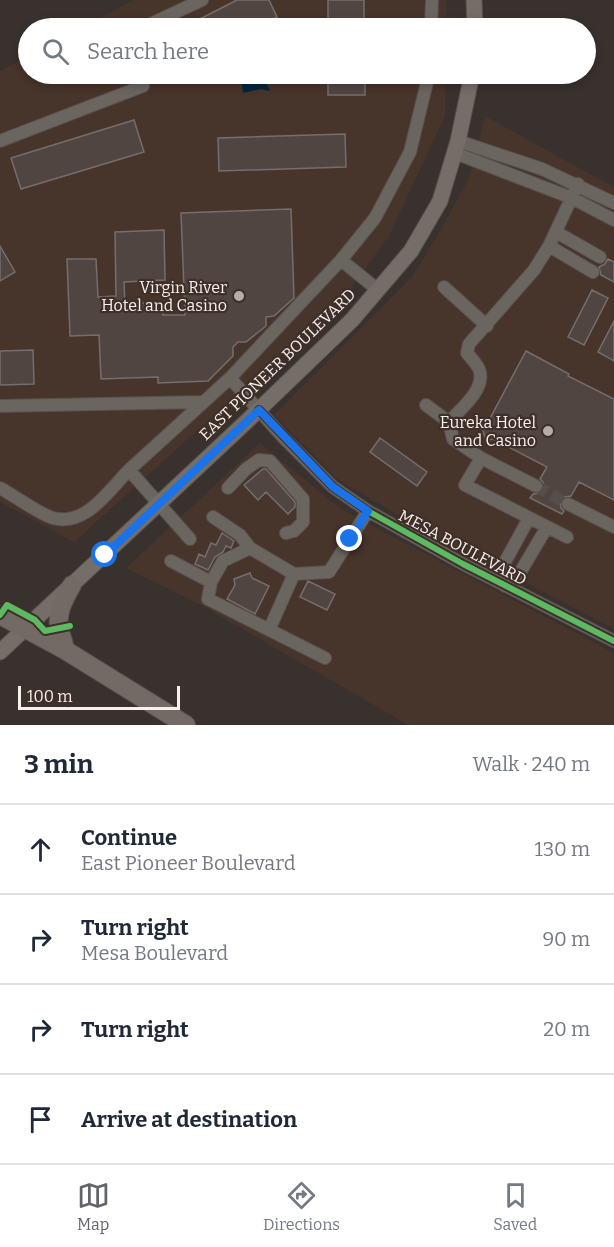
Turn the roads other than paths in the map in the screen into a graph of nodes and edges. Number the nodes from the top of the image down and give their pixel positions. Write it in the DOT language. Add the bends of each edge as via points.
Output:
graph roads {
  1 [pos="202,0"];
  2 [pos="432,0"];
  3 [pos="474,0"];
  4 [pos="163,18"];
  5 [pos="431,18"];
  6 [pos="475,18"];
  7 [pos="141,84"];
  8 [pos="427,84"];
  9 [pos="470,84"];
  10 [pos="0,141"];
  11 [pos="457,147"];
  12 [pos="578,184"];
  13 [pos="572,198"];
  14 [pos="614,203"];
  15 [pos="614,220"];
  16 [pos="556,232"];
  17 [pos="549,246"];
  18 [pos="586,250"];
  19 [pos="600,257"];
  20 [pos="341,260"];
  21 [pos="578,265"];
  22 [pos="593,272"];
  23 [pos="444,287"];
  24 [pos="378,290"];
  25 [pos="487,326"];
  26 [pos="230,378"];
  27 [pos="203,402"];
  28 [pos="426,405"];
  29 [pos="0,406"];
  30 [pos="259,410"];
  31 [pos="449,422"];
  32 [pos="481,458"];
  33 [pos="129,470"];
  34 [pos="537,486"];
  35 [pos="0,488"];
  36 [pos="228,488"];
  37 [pos="159,503"];
  38 [pos="568,504"];
  39 [pos="368,511"];
  40 [pos="213,517"];
  41 [pos="529,518"];
  42 [pos="547,527"];
  43 [pos="614,527"];
  44 [pos="286,533"];
  45 [pos="567,537"];
  46 [pos="190,539"];
  47 [pos="250,548"];
  48 [pos="171,561"];
  49 [pos="294,574"];
  50 [pos="211,582"];
  51 [pos="72,585"];
  52 [pos="505,586"];
  53 [pos="0,615"];
  54 [pos="26,628"];
  55 [pos="269,630"];
  56 [pos="614,641"];
  57 [pos="65,650"];
  58 [pos="0,652"];
  59 [pos="325,658"];
  60 [pos="186,725"];
  1 -- 4 [label="street"];
  2 -- 5 [label="street"];
  3 -- 6 [label="main road"];
  7 -- 10 [label="street" via="142,87"];
  8 -- 20 [label="street" via="410,152 375,218"];
  9 -- 11 [label="main road, EAST PIONEER BOULEVARD"];
  11 -- 12 [label="street" via="542,169"];
  11 -- 13 [label="street"];
  11 -- 24 [label="main road, EAST PIONEER BOULEVARD" via="440,201 411,251"];
  12 -- 13 [label="street"];
  12 -- 14 [label="street"];
  13 -- 15 [label="street"];
  13 -- 16 [label="street"];
  16 -- 17 [label="street"];
  16 -- 18 [label="street"];
  17 -- 21 [label="street"];
  17 -- 25 [label="street"];
  18 -- 19 [label="street"];
  18 -- 21 [label="street"];
  20 -- 24 [label="street"];
  20 -- 26 [label="street"];
  21 -- 22 [label="street"];
  23 -- 25 [label="street"];
  24 -- 30 [label="main road, EAST PIONEER BOULEVARD"];
  25 -- 31 [label="street" via="469,344 467,353 479,370 478,388"];
  26 -- 27 [label="street"];
  26 -- 30 [label="street, MESA BOULEVARD"];
  27 -- 29 [label="street"];
  27 -- 33 [label="street"];
  28 -- 31 [label="street"];
  30 -- 37 [label="main road, EAST PIONEER BOULEVARD"];
  30 -- 39 [label="street, MESA BOULEVARD" via="333,487"];
  31 -- 32 [label="street" via="453,439"];
  32 -- 34 [label="street"];
  32 -- 41 [label="street" via="465,484"];
  33 -- 35 [label="street" via="86,513 70,519 53,518"];
  33 -- 37 [label="street"];
  36 -- 44 [label="street" via="259,460 270,462 303,499 303,515 287,526"];
  37 -- 46 [label="street"];
  37 -- 51 [label="main road, EAST PIONEER BOULEVARD"];
  38 -- 43 [label="street"];
  39 -- 49 [label="street" via="329,572"];
  39 -- 52 [label="street, MESA BOULEVARD"];
  40 -- 47 [label="street" via="240,535"];
  41 -- 42 [label="street"];
  41 -- 52 [label="street" via="505,562"];
  42 -- 45 [label="street"];
  42 -- 52 [label="street" via="521,571"];
  47 -- 49 [label="street"];
  47 -- 50 [label="street" via="223,561"];
  48 -- 50 [label="street"];
  49 -- 55 [label="street"];
  50 -- 55 [label="street" via="208,599"];
  51 -- 54 [label="main road, EAST PIONEER BOULEVARD"];
  51 -- 57 [label="highway" via="59,615"];
  52 -- 56 [label="street, MESA BOULEVARD"];
  53 -- 54 [label="highway"];
  54 -- 57 [label="highway"];
  54 -- 58 [label="main road, EAST PIONEER BOULEVARD"];
  55 -- 59 [label="street"];
  57 -- 60 [label="highway"];
}
